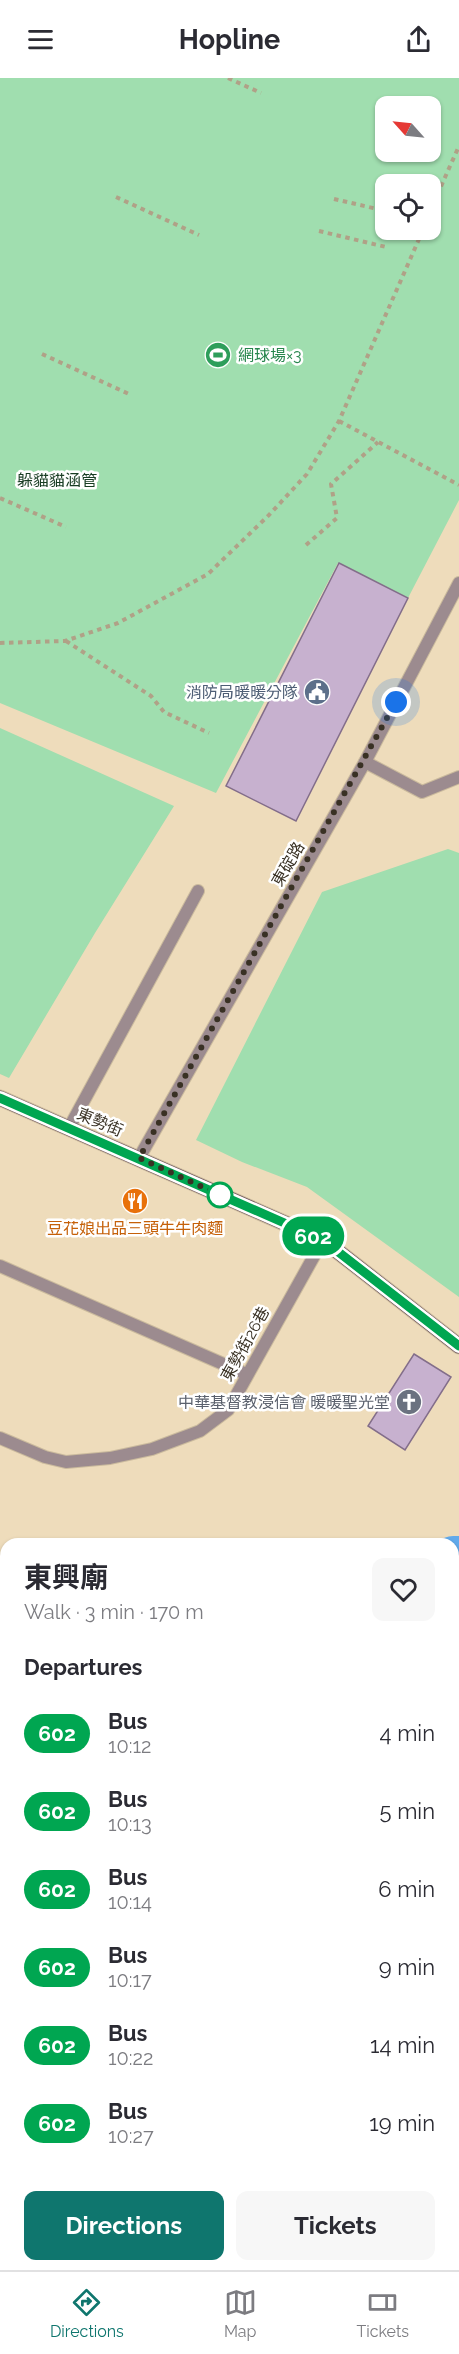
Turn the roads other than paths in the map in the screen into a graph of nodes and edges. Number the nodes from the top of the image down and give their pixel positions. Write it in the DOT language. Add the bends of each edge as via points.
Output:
graph roads {
  1 [pos="459,583"];
  2 [pos="365,762"];
  3 [pos="459,777"];
  4 [pos="198,891"];
  5 [pos="0,1098"];
  6 [pos="69,1128"];
  7 [pos="139,1158"];
  8 [pos="323,1240"];
  9 [pos="0,1266"];
  10 [pos="459,1346"];
  11 [pos="246,1374"];
  12 [pos="0,1438"];
  1 -- 2 [label="street, 東碇路"];
  2 -- 3 [label="street" via="422,792"];
  2 -- 7 [label="street, 東碇路"];
  4 -- 6 [label="street"];
  5 -- 6 [label="main road, 東勢街"];
  6 -- 7 [label="main road, 東勢街"];
  7 -- 8 [label="main road, 東勢街"];
  8 -- 10 [label="main road, 東勢街"];
  8 -- 11 [label="street, 東勢街26巷"];
  9 -- 11 [label="street"];
  11 -- 12 [label="street, 東勢街26巷" via="228,1410 200,1431 152,1449 66,1462"];
}
